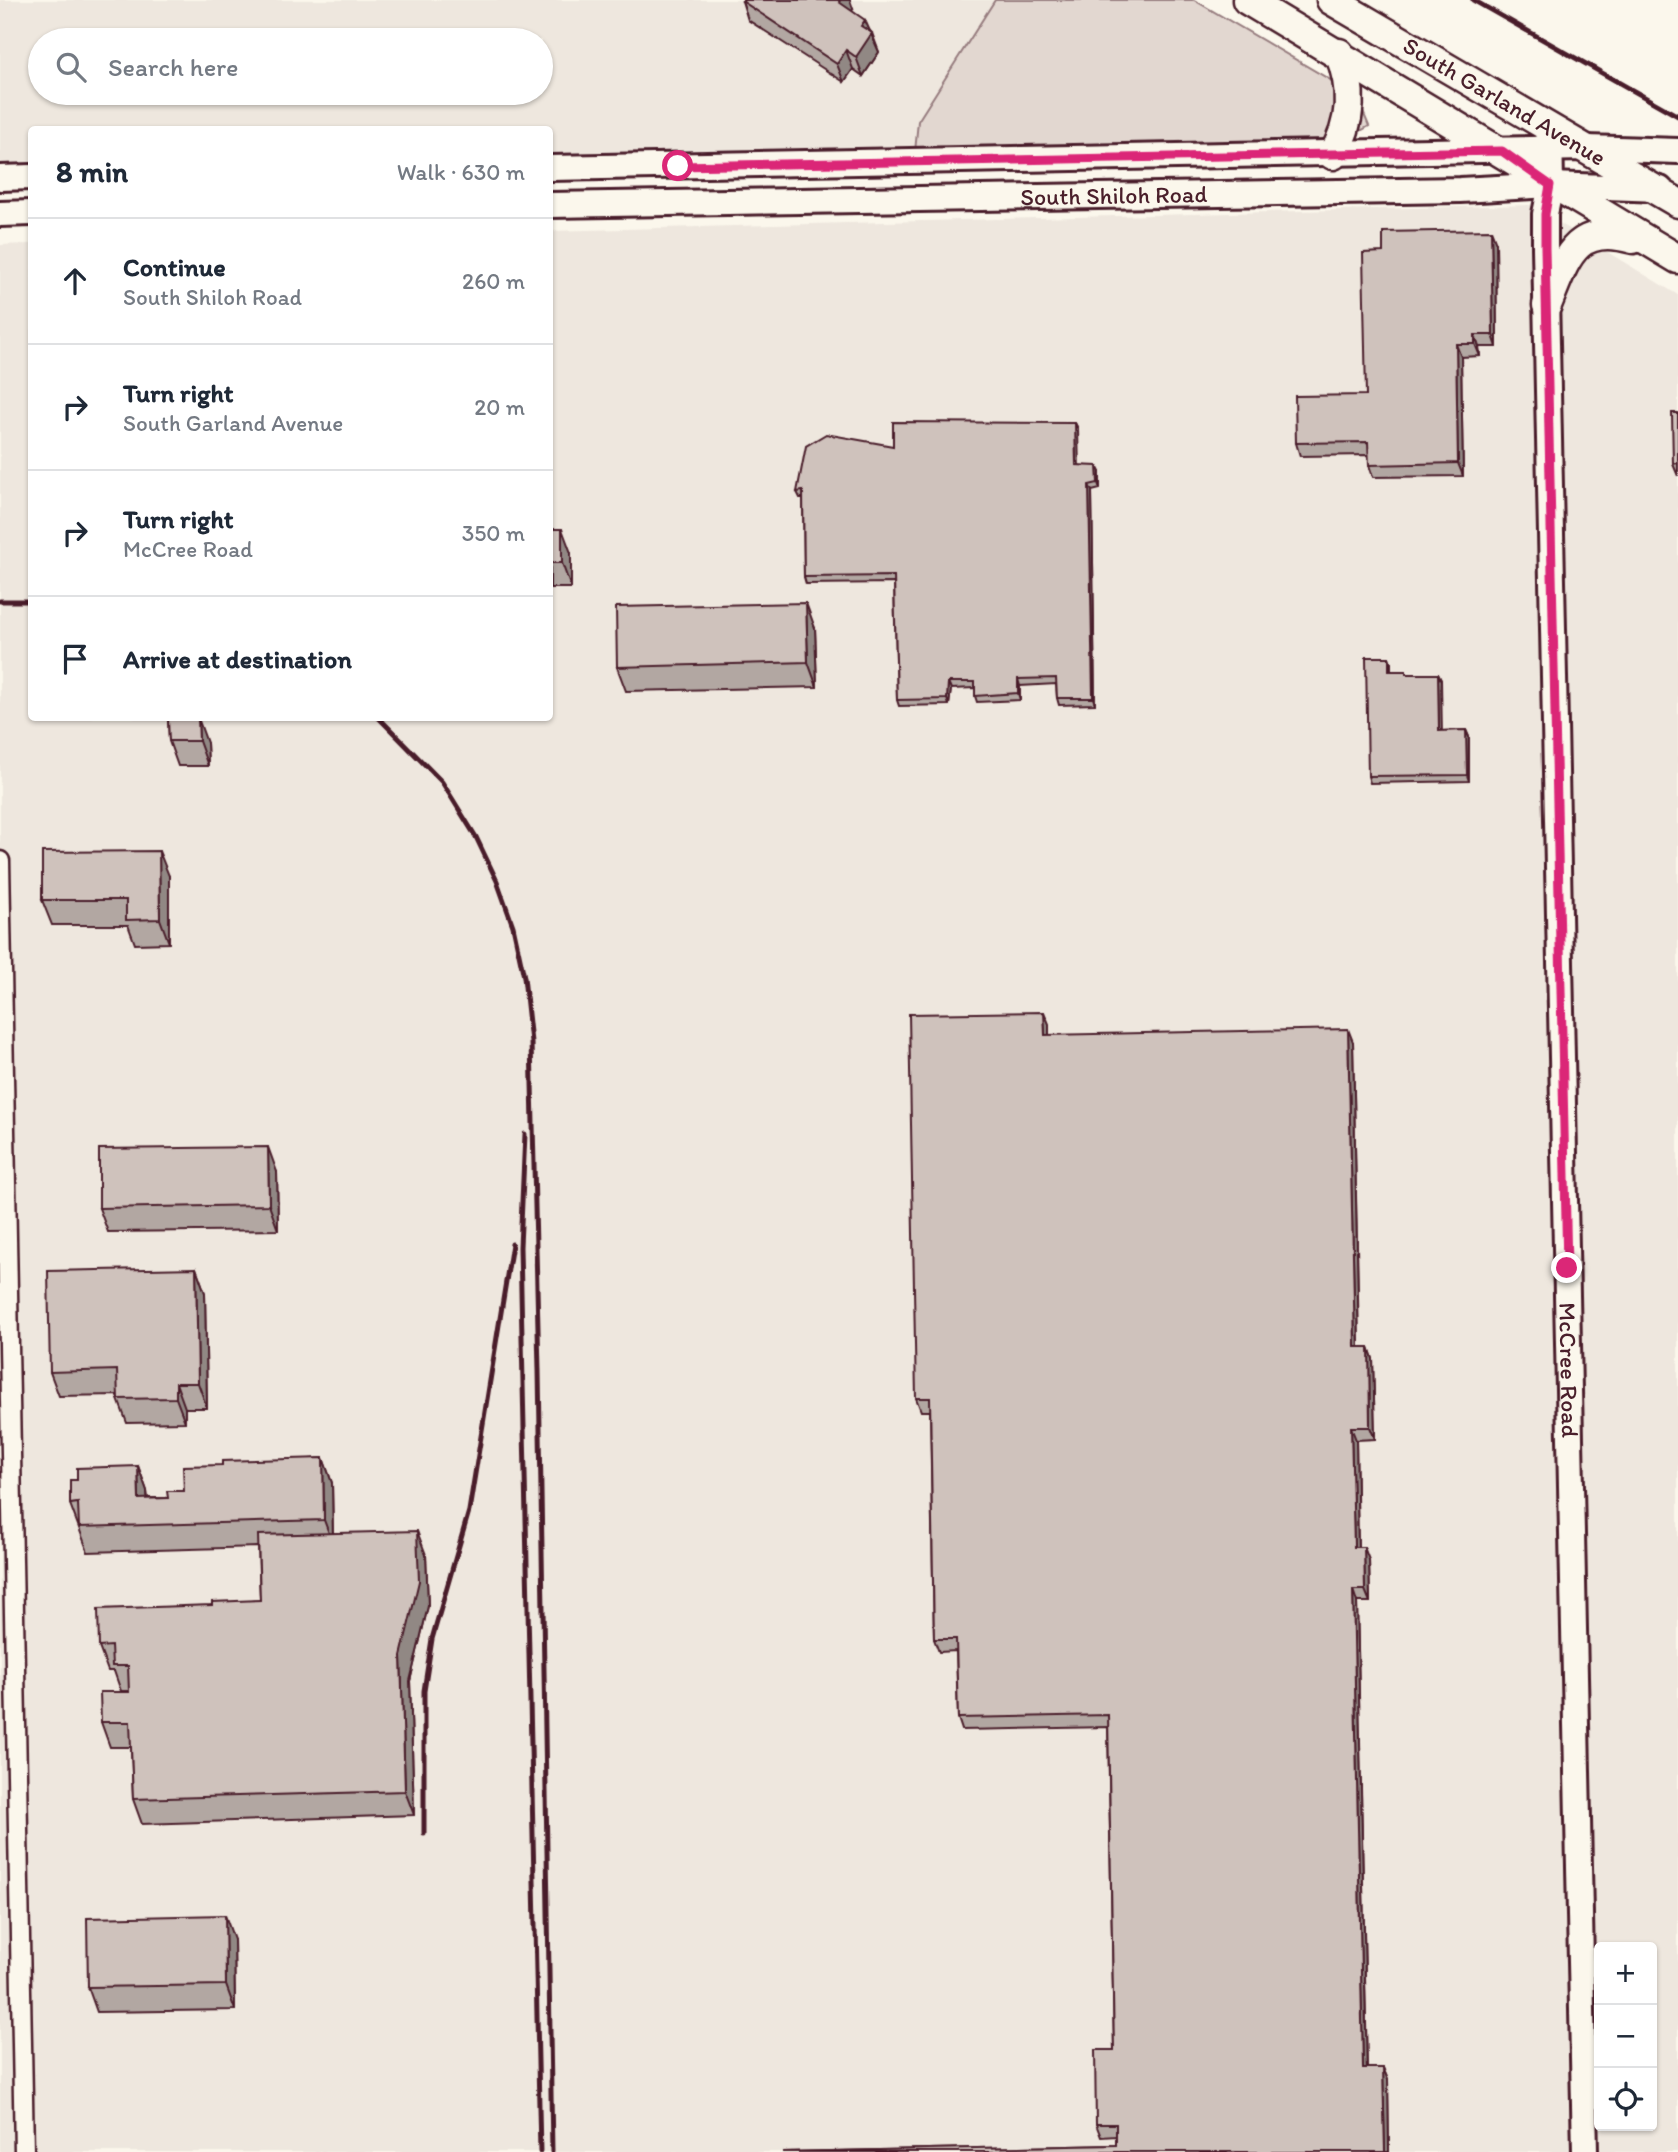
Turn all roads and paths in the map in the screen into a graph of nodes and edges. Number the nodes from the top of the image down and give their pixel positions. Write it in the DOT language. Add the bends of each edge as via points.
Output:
graph roads {
  1 [pos="1247,0"];
  2 [pos="1331,0"];
  3 [pos="1339,53"];
  4 [pos="1550,138"];
  5 [pos="1587,148"];
  6 [pos="1678,150"];
  7 [pos="1502,151"];
  8 [pos="1333,155"];
  9 [pos="613,167"];
  10 [pos="647,167"];
  11 [pos="553,169"];
  12 [pos="28,177"];
  13 [pos="0,178"];
  14 [pos="1550,185"];
  15 [pos="1671,194"];
  16 [pos="647,203"];
  17 [pos="614,204"];
  18 [pos="553,205"];
  19 [pos="0,214"];
  20 [pos="28,214"];
  21 [pos="1666,252"];
  22 [pos="1547,304"];
  23 [pos="0,861"];
  24 [pos="24,2152"];
  25 [pos="1585,2152"];
  1 -- 3 [label="main road, South Garland Avenue"];
  2 -- 4 [label="main road, South Garland Avenue"];
  3 -- 7 [label="main road, South Garland Avenue"];
  3 -- 8 [label="main road" via="1348,82 1349,112"];
  4 -- 5 [label="main road, South Garland Avenue"];
  4 -- 7 [label="main road, South Shiloh Road"];
  4 -- 14 [label="main road, McCree Road"];
  5 -- 6 [label="main road"];
  5 -- 15 [label="main road, South Garland Avenue"];
  7 -- 8 [label="main road, South Shiloh Road"];
  7 -- 14 [label="main road, South Garland Avenue"];
  8 -- 10 [label="main road, South Shiloh Road"];
  9 -- 10 [label="main road, South Shiloh Road"];
  9 -- 11 [label="main road, South Shiloh Road"];
  9 -- 17 [label="main road"];
  10 -- 16 [label="main road"];
  12 -- 13 [label="main road"];
  14 -- 15 [label="main road, South Shiloh Road"];
  14 -- 16 [label="main road, South Shiloh Road"];
  14 -- 21 [label="main road, South Garland Avenue"];
  14 -- 22 [label="main road, McCree Road" via="1545,214"];
  16 -- 17 [label="main road, South Shiloh Road"];
  17 -- 18 [label="main road, South Shiloh Road"];
  19 -- 20 [label="main road"];
  21 -- 22 [label="main road" via="1614,234 1583,239 1562,268"];
  22 -- 25 [label="main road, McCree Road"];
  23 -- 24 [label="street"];
}
